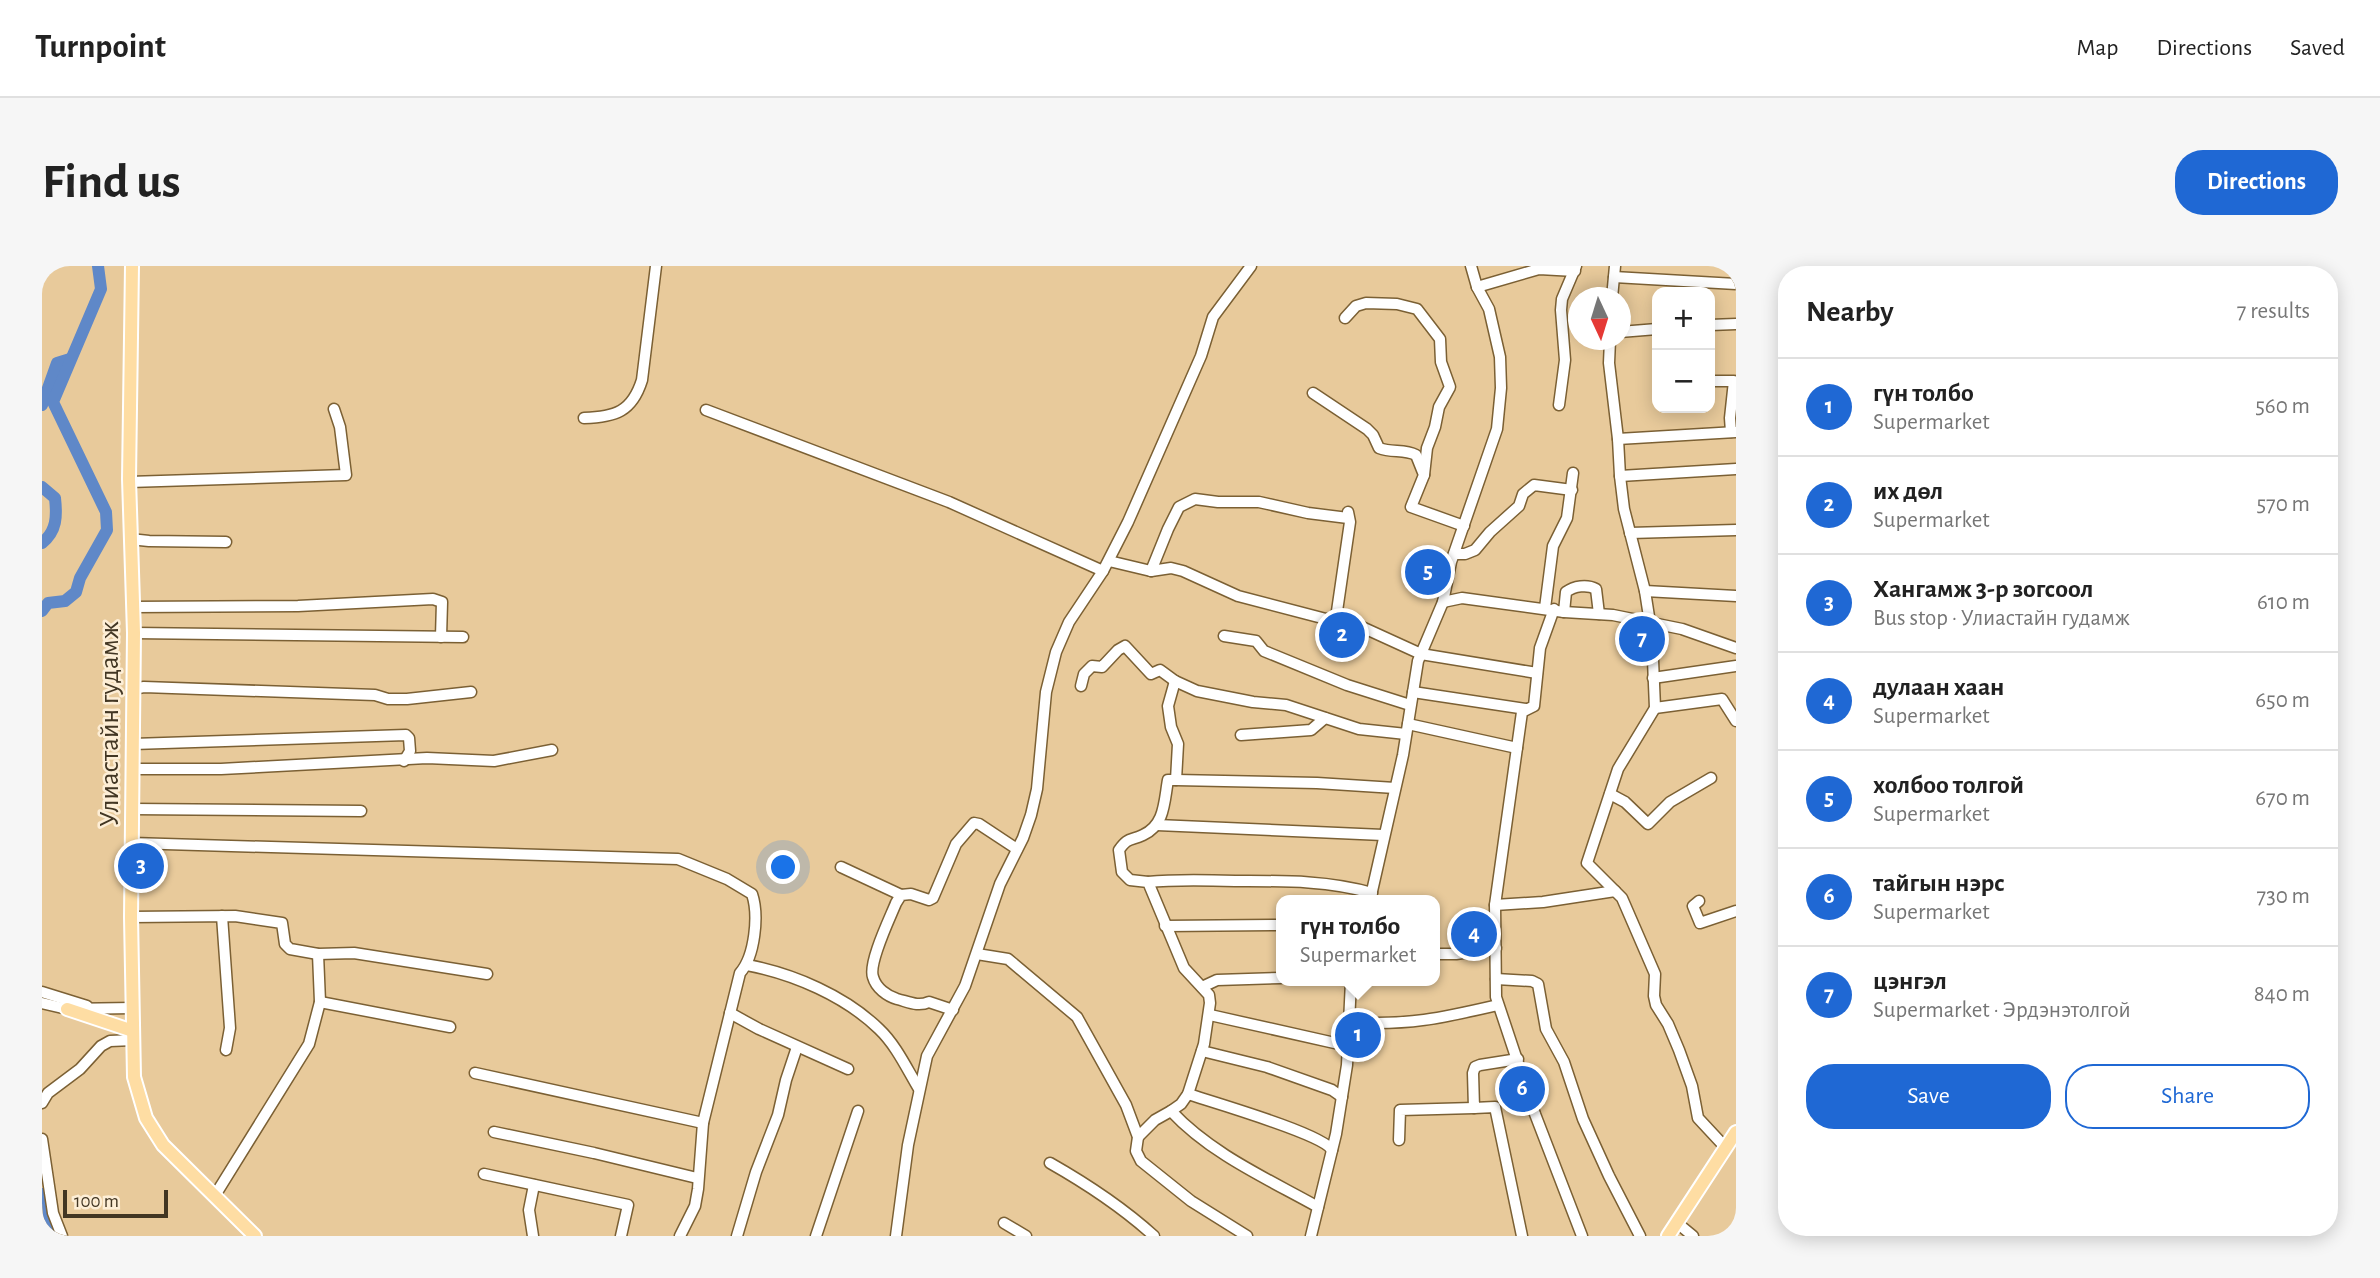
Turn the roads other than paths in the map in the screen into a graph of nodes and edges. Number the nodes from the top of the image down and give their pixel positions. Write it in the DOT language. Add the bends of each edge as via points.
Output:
graph roads {
  1 [pos="132,266"];
  2 [pos="656,266"];
  3 [pos="1251,266"];
  4 [pos="1471,266"];
  5 [pos="1576,268"];
  6 [pos="1614,271"];
  7 [pos="1736,284"];
  8 [pos="1477,287"];
  9 [pos="1345,318"];
  10 [pos="1736,324"];
  11 [pos="1715,325"];
  12 [pos="1652,329"];
  13 [pos="1631,331"];
  14 [pos="1610,350"];
  15 [pos="1715,381"];
  16 [pos="1313,393"];
  17 [pos="1559,405"];
  18 [pos="334,409"];
  19 [pos="706,410"];
  20 [pos="584,418"];
  21 [pos="1733,432"];
  22 [pos="1618,439"];
  23 [pos="1736,468"];
  24 [pos="1573,473"];
  25 [pos="1424,475"];
  26 [pos="1619,476"];
  27 [pos="130,482"];
  28 [pos="1572,490"];
  29 [pos="1464,526"];
  30 [pos="1736,530"];
  31 [pos="1630,533"];
  32 [pos="130,539"];
  33 [pos="226,542"];
  34 [pos="1454,554"];
  35 [pos="1109,561"];
  36 [pos="1103,571"];
  37 [pos="1151,571"];
  38 [pos="1644,591"];
  39 [pos="1736,596"];
  40 [pos="1443,601"];
  41 [pos="133,607"];
  42 [pos="1554,609"];
  43 [pos="1598,614"];
  44 [pos="1336,618"];
  45 [pos="1650,623"];
  46 [pos="134,633"];
  47 [pos="1224,636"];
  48 [pos="442,637"];
  49 [pos="463,637"];
  50 [pos="1736,648"];
  51 [pos="1420,654"];
  52 [pos="1736,666"];
  53 [pos="1537,673"];
  54 [pos="1653,678"];
  55 [pos="1175,681"];
  56 [pos="1081,685"];
  57 [pos="133,689"];
  58 [pos="471,692"];
  59 [pos="1413,692"];
  60 [pos="1410,705"];
  61 [pos="1655,708"];
  62 [pos="1526,709"];
  63 [pos="1325,718"];
  64 [pos="1736,721"];
  65 [pos="1407,729"];
  66 [pos="1241,735"];
  67 [pos="133,744"];
  68 [pos="1517,748"];
  69 [pos="552,750"];
  70 [pos="404,761"];
  71 [pos="132,769"];
  72 [pos="1711,778"];
  73 [pos="1177,780"];
  74 [pos="1395,788"];
  75 [pos="1610,794"];
  76 [pos="132,809"];
  77 [pos="361,811"];
  78 [pos="1157,825"];
  79 [pos="1383,835"];
  80 [pos="132,843"];
  81 [pos="1017,849"];
  82 [pos="841,867"];
  83 [pos="1148,882"];
  84 [pos="1615,891"];
  85 [pos="901,895"];
  86 [pos="1366,895"];
  87 [pos="1371,895"];
  88 [pos="1699,901"];
  89 [pos="1496,905"];
  90 [pos="1736,911"];
  91 [pos="222,916"];
  92 [pos="131,917"];
  93 [pos="1276,925"];
  94 [pos="1165,926"];
  95 [pos="1496,952"];
  96 [pos="318,954"];
  97 [pos="977,954"];
  98 [pos="1440,954"];
  99 [pos="747,965"];
  100 [pos="487,974"];
  101 [pos="1276,978"];
  102 [pos="1496,979"];
  103 [pos="1515,981"];
  104 [pos="1351,986"];
  105 [pos="1202,987"];
  106 [pos="42,992"];
  107 [pos="320,1002"];
  108 [pos="42,1003"];
  109 [pos="68,1004"];
  110 [pos="1498,1005"];
  111 [pos="134,1009"];
  112 [pos="953,1010"];
  113 [pos="730,1013"];
  114 [pos="1210,1015"];
  115 [pos="1349,1021"];
  116 [pos="450,1027"];
  117 [pos="133,1035"];
  118 [pos="797,1046"];
  119 [pos="1348,1046"];
  120 [pos="226,1050"];
  121 [pos="1202,1051"];
  122 [pos="1518,1059"];
  123 [pos="848,1069"];
  124 [pos="475,1073"];
  125 [pos="919,1089"];
  126 [pos="1188,1094"];
  127 [pos="1342,1097"];
  128 [pos="42,1103"];
  129 [pos="1474,1108"];
  130 [pos="858,1111"];
  131 [pos="1171,1111"];
  132 [pos="703,1123"];
  133 [pos="494,1132"];
  134 [pos="1736,1132"];
  135 [pos="1138,1137"];
  136 [pos="42,1139"];
  137 [pos="1399,1140"];
  138 [pos="1725,1147"];
  139 [pos="1332,1150"];
  140 [pos="1050,1163"];
  141 [pos="484,1174"];
  142 [pos="697,1178"];
  143 [pos="534,1185"];
  144 [pos="214,1197"];
  145 [pos="1318,1207"];
  146 [pos="1003,1223"];
  147 [pos="1676,1223"];
  148 [pos="62,1236"];
  149 [pos="255,1236"];
  150 [pos="533,1236"];
  151 [pos="621,1236"];
  152 [pos="680,1236"];
  153 [pos="737,1236"];
  154 [pos="816,1236"];
  155 [pos="896,1236"];
  156 [pos="1026,1236"];
  157 [pos="1154,1236"];
  158 [pos="1247,1236"];
  159 [pos="1311,1236"];
  160 [pos="1522,1236"];
  161 [pos="1583,1236"];
  162 [pos="1640,1236"];
  163 [pos="1668,1236"];
  164 [pos="1693,1236"];
  1 -- 27 [label="main road, Улиастайн гудамж"];
  2 -- 20 [label="street" via="638,391 621,412"];
  3 -- 35 [label="street" via="1213,317"];
  4 -- 8 [label="street"];
  5 -- 8 [label="street" via="1520,272"];
  5 -- 17 [label="street" via="1562,299 1565,360"];
  6 -- 7 [label="street"];
  8 -- 29 [label="street" via="1492,321 1502,387 1497,429"];
  9 -- 25 [label="street" via="1366,303 1408,305 1422,313 1440,339 1441,362 1450,387 1439,407"];
  10 -- 11 [label="street"];
  12 -- 13 [label="street"];
  14 -- 22 [label="street"];
  15 -- 21 [label="street" via="1734,381"];
  16 -- 25 [label="street" via="1367,429 1379,449 1416,455"];
  18 -- 27 [label="street" via="346,475"];
  19 -- 36 [label="street" via="949,502"];
  21 -- 22 [label="street"];
  22 -- 26 [label="street"];
  23 -- 26 [label="street"];
  24 -- 28 [label="street"];
  25 -- 29 [label="street" via="1411,507"];
  26 -- 31 [label="street"];
  27 -- 32 [label="main road, Улиастайн гудамж"];
  28 -- 34 [label="street" via="1534,485 1475,550"];
  28 -- 42 [label="street" via="1567,518 1553,546"];
  29 -- 34 [label="street"];
  30 -- 31 [label="street"];
  31 -- 38 [label="street"];
  32 -- 33 [label="street"];
  32 -- 41 [label="main road, Улиастайн гудамж"];
  34 -- 40 [label="street"];
  35 -- 36 [label="street"];
  35 -- 37 [label="street"];
  36 -- 81 [label="street" via="1069,622 1051,669 1035,802"];
  37 -- 44 [label="street" via="1171,568 1192,573 1238,596"];
  37 -- 44 [label="street" via="1179,507 1195,499 1259,502 1308,513 1348,515"];
  38 -- 39 [label="street"];
  38 -- 45 [label="street"];
  40 -- 42 [label="street" via="1462,598"];
  40 -- 51 [label="street"];
  41 -- 46 [label="main road, Улиастайн гудамж"];
  41 -- 48 [label="street" via="433,599 442,602"];
  42 -- 43 [label="street"];
  42 -- 43 [label="street" via="1566,592 1592,587"];
  42 -- 53 [label="street" via="1540,648"];
  43 -- 45 [label="street"];
  44 -- 51 [label="street"];
  45 -- 50 [label="street"];
  45 -- 54 [label="street"];
  46 -- 48 [label="street"];
  46 -- 57 [label="main road, Улиастайн гудамж"];
  47 -- 60 [label="street" via="1256,641 1264,651"];
  48 -- 49 [label="street"];
  51 -- 53 [label="street"];
  51 -- 59 [label="street"];
  52 -- 54 [label="street"];
  53 -- 62 [label="street" via="1534,706"];
  54 -- 61 [label="street"];
  55 -- 56 [label="street" via="1160,670 1151,674 1125,646 1102,667 1092,666"];
  55 -- 63 [label="street" via="1197,691 1286,705"];
  55 -- 73 [label="street" via="1168,706 1178,744"];
  57 -- 58 [label="street" via="388,699"];
  57 -- 67 [label="main road, Улиастайн гудамж"];
  59 -- 60 [label="street"];
  59 -- 62 [label="street"];
  60 -- 65 [label="street"];
  61 -- 64 [label="street" via="1722,699"];
  61 -- 75 [label="street" via="1618,769"];
  62 -- 68 [label="street"];
  63 -- 65 [label="street" via="1359,729"];
  63 -- 66 [label="street" via="1311,730"];
  65 -- 68 [label="street"];
  65 -- 74 [label="street"];
  67 -- 70 [label="street" via="407,735 410,751"];
  67 -- 71 [label="main road, Улиастайн гудамж"];
  68 -- 89 [label="street"];
  69 -- 70 [label="street" via="494,761"];
  70 -- 71 [label="street"];
  71 -- 76 [label="main road, Улиастайн гудамж"];
  72 -- 75 [label="street" via="1670,802 1648,824"];
  73 -- 74 [label="street"];
  73 -- 78 [label="street" via="1168,780"];
  74 -- 79 [label="street"];
  75 -- 84 [label="street" via="1587,863"];
  76 -- 77 [label="street"];
  76 -- 80 [label="main road, Улиастайн гудамж"];
  78 -- 79 [label="street"];
  78 -- 83 [label="street" via="1126,840 1119,850 1122,872 1129,880"];
  79 -- 87 [label="street"];
  80 -- 92 [label="main road, Улиастайн гудамж"];
  80 -- 99 [label="street" via="678,859 752,894 754,942"];
  81 -- 85 [label="street" via="974,823 956,844 933,898"];
  81 -- 97 [label="street" via="997,891"];
  82 -- 85 [label="street"];
  83 -- 86 [label="street" via="1288,881 1344,885"];
  83 -- 94 [label="street"];
  84 -- 89 [label="street"];
  84 -- 138 [label="street" via="1655,974 1656,1005 1674,1036 1698,1118"];
  85 -- 112 [label="street" via="872,976 889,996"];
  88 -- 90 [label="street" via="1693,909 1700,923"];
  89 -- 95 [label="street"];
  91 -- 92 [label="street"];
  91 -- 96 [label="street" via="282,923 290,950"];
  91 -- 120 [label="street" via="230,1028"];
  92 -- 111 [label="main road, Улиастайн гудамж"];
  93 -- 94 [label="street"];
  94 -- 105 [label="street" via="1186,971"];
  95 -- 98 [label="street"];
  95 -- 102 [label="street"];
  95 -- 103 [label="street" via="1504,971"];
  96 -- 100 [label="street" via="354,953"];
  96 -- 107 [label="street"];
  97 -- 112 [label="street"];
  97 -- 135 [label="street" via="1009,959 1077,1017 1118,1087"];
  99 -- 113 [label="street" via="740,973"];
  99 -- 125 [label="street" via="822,990 850,1005 884,1035"];
  101 -- 105 [label="street" via="1217,980"];
  102 -- 103 [label="street"];
  102 -- 110 [label="street"];
  103 -- 162 [label="street" via="1538,984 1546,1029 1564,1062 1583,1119"];
  104 -- 115 [label="street"];
  105 -- 114 [label="street" via="1209,995"];
  106 -- 109 [label="street"];
  107 -- 116 [label="street"];
  107 -- 144 [label="street" via="309,1044"];
  108 -- 109 [label="street"];
  109 -- 111 [label="street"];
  109 -- 117 [label="main road"];
  110 -- 115 [label="street" via="1409,1023"];
  110 -- 122 [label="street"];
  111 -- 117 [label="main road, Улиастайн гудамж"];
  112 -- 125 [label="street" via="930,1048"];
  113 -- 118 [label="street"];
  113 -- 132 [label="street"];
  114 -- 119 [label="street"];
  114 -- 121 [label="street"];
  115 -- 119 [label="street"];
  117 -- 128 [label="street" via="101,1046"];
  117 -- 144 [label="main road, Улиастайн гудамж" via="135,1077 146,1118 163,1145"];
  118 -- 123 [label="street"];
  118 -- 153 [label="street"];
  119 -- 127 [label="street"];
  121 -- 126 [label="street"];
  121 -- 127 [label="street" via="1268,1068"];
  122 -- 129 [label="street" via="1475,1067"];
  122 -- 161 [label="street"];
  124 -- 132 [label="street"];
  125 -- 155 [label="street"];
  126 -- 131 [label="street"];
  126 -- 139 [label="street" via="1328,1143"];
  127 -- 139 [label="street"];
  129 -- 137 [label="street" via="1401,1110"];
  129 -- 160 [label="street" via="1494,1107"];
  130 -- 154 [label="street"];
  131 -- 135 [label="street"];
  131 -- 145 [label="street" via="1229,1157"];
  132 -- 142 [label="street"];
  133 -- 142 [label="street"];
  134 -- 138 [label="main road"];
  135 -- 158 [label="street" via="1137,1156 1153,1173"];
  136 -- 148 [label="street" via="53,1213"];
  138 -- 147 [label="main road"];
  139 -- 145 [label="street"];
  140 -- 157 [label="street"];
  141 -- 143 [label="street"];
  142 -- 152 [label="street" via="695,1206"];
  143 -- 150 [label="street" via="529,1210"];
  143 -- 151 [label="street" via="628,1205"];
  144 -- 149 [label="main road, Улиастайн гудамж"];
  145 -- 159 [label="street"];
  146 -- 156 [label="street"];
  147 -- 163 [label="main road"];
  147 -- 164 [label="street"];
}
